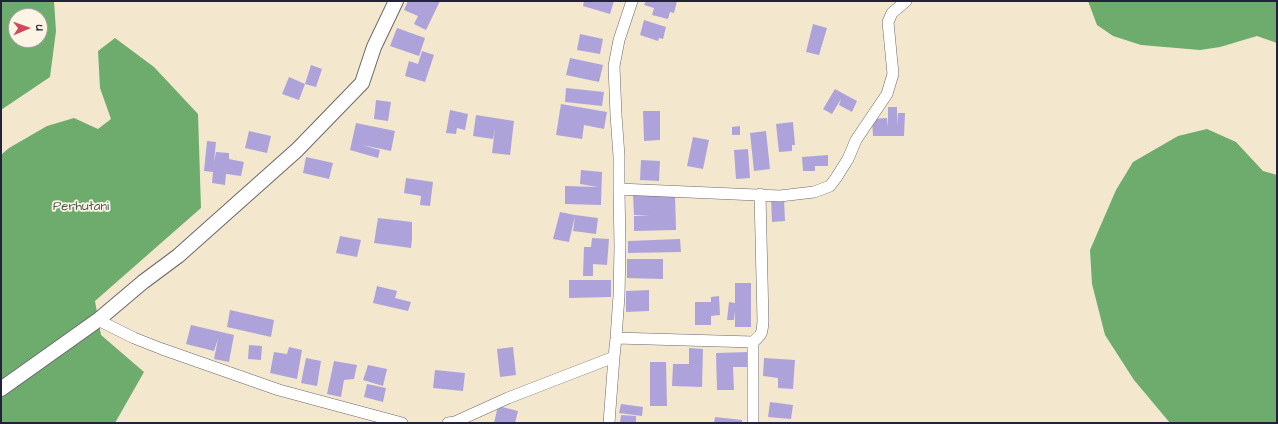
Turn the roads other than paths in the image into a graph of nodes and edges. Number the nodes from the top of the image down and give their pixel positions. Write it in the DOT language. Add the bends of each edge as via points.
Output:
graph roads {
  1 [pos="396,1"];
  2 [pos="632,1"];
  3 [pos="906,1"];
  4 [pos="619,189"];
  5 [pos="760,194"];
  6 [pos="98,320"];
  7 [pos="616,338"];
  8 [pos="753,342"];
  9 [pos="614,357"];
  10 [pos="1,389"];
  11 [pos="402,423"];
  12 [pos="452,423"];
  13 [pos="609,423"];
  14 [pos="753,423"];
  1 -- 6 [label="street" via="374,47 362,83 297,150 178,256"];
  2 -- 4 [label="street" via="619,40 614,66"];
  3 -- 5 [label="street" via="892,13 888,22 893,74 887,94 856,140 848,159 830,186 814,192 780,196"];
  4 -- 5 [label="street"];
  4 -- 7 [label="street" via="620,261"];
  5 -- 8 [label="street" via="763,321 761,336"];
  6 -- 10 [label="street"];
  6 -- 11 [label="street" via="162,349 279,390"];
  7 -- 8 [label="street"];
  7 -- 9 [label="street"];
  8 -- 14 [label="street"];
  9 -- 12 [label="street" via="508,398"];
  9 -- 13 [label="street"];
}
